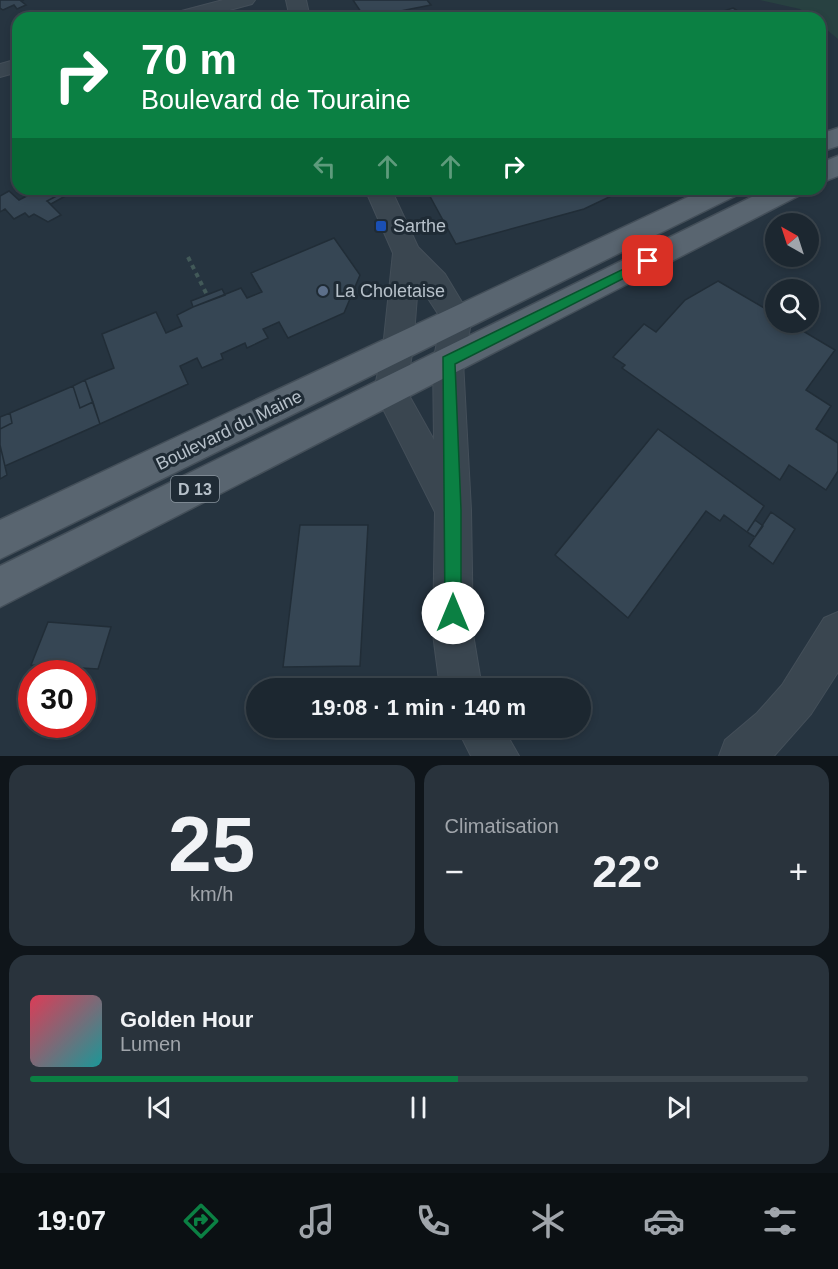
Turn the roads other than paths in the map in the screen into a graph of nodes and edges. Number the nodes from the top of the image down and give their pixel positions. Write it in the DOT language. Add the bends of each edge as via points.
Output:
graph roads {
  1 [pos="244,0"];
  2 [pos="199,12"];
  3 [pos="381,195"];
  4 [pos="715,195"];
  5 [pos="779,195"];
  6 [pos="407,253"];
  7 [pos="457,319"];
  8 [pos="398,348"];
  9 [pos="448,361"];
  10 [pos="390,391"];
  11 [pos="453,510"];
  12 [pos="0,540"];
  13 [pos="0,587"];
  14 [pos="838,633"];
  15 [pos="460,678"];
  16 [pos="485,738"];
  17 [pos="497,756"];
  18 [pos="741,756"];
  1 -- 2 [label="street"];
  3 -- 6 [label="street"];
  4 -- 7 [label="main road, D 13"];
  5 -- 9 [label="main road, D 13"];
  6 -- 7 [label="street" via="435,282"];
  6 -- 8 [label="street"];
  7 -- 8 [label="main road, Boulevard du Maine / D 13"];
  7 -- 9 [label="street"];
  8 -- 10 [label="street"];
  8 -- 12 [label="main road, Boulevard du Maine / D 13"];
  9 -- 10 [label="main road, Boulevard du Maine / D 13"];
  9 -- 11 [label="street"];
  10 -- 11 [label="street"];
  10 -- 13 [label="main road, Boulevard du Maine / D 13"];
  11 -- 15 [label="street" via="453,634"];
  14 -- 18 [label="street" via="812,681 782,721"];
  16 -- 17 [label="street"];
}
